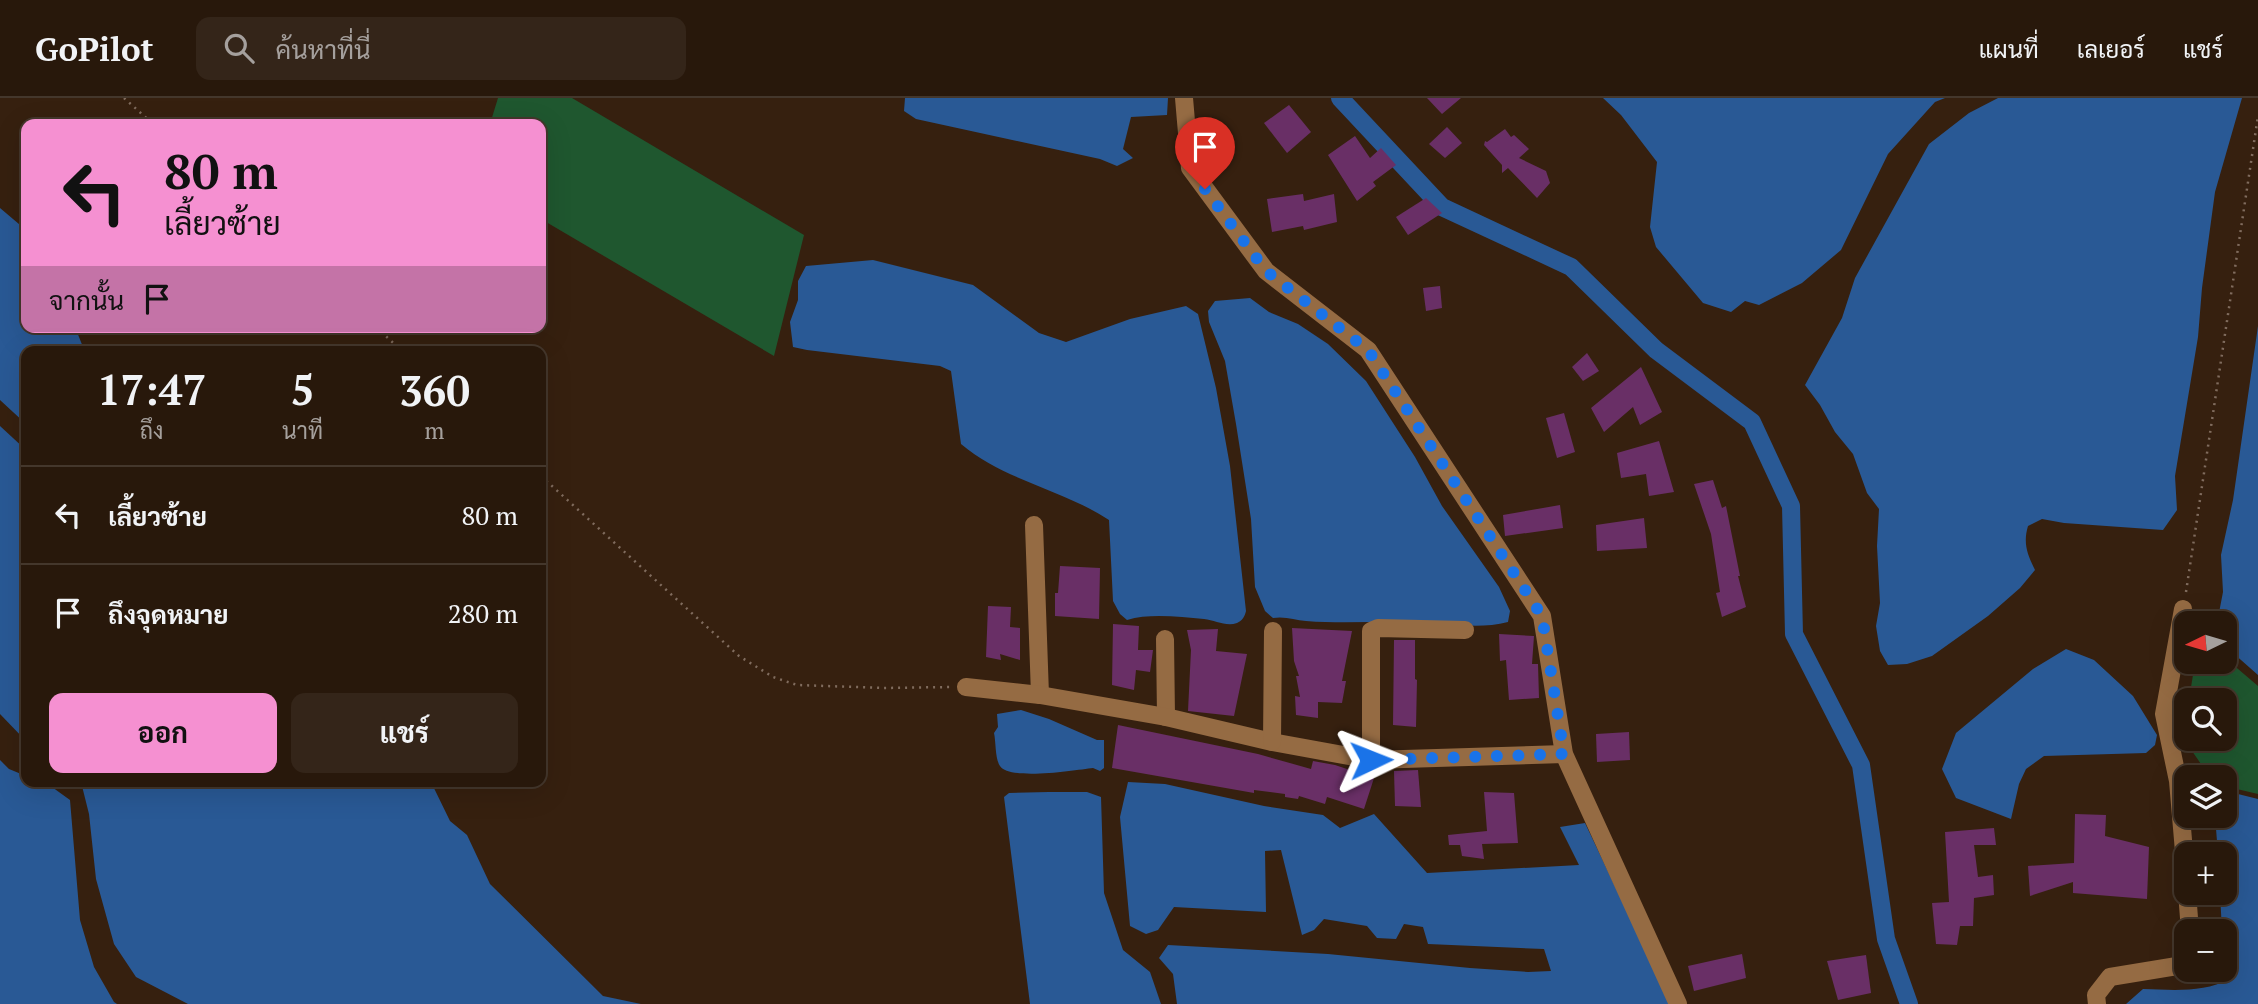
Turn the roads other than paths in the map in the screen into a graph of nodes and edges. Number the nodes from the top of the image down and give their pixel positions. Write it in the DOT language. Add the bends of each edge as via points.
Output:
graph roads {
  1 [pos="1184,98"];
  2 [pos="1034,525"];
  3 [pos="2183,609"];
  4 [pos="1465,630"];
  5 [pos="1272,631"];
  6 [pos="1165,639"];
  7 [pos="966,687"];
  8 [pos="1040,695"];
  9 [pos="1166,717"];
  10 [pos="1272,742"];
  11 [pos="1564,754"];
  12 [pos="1371,760"];
  13 [pos="2183,842"];
  14 [pos="2174,967"];
  15 [pos="1678,1004"];
  16 [pos="2097,1004"];
  1 -- 11 [label="street" via="1190,168 1266,271 1368,350 1542,616"];
  2 -- 8 [label="street"];
  3 -- 13 [label="street" via="2165,714"];
  4 -- 12 [label="street" via="1371,631"];
  5 -- 10 [label="street"];
  6 -- 9 [label="street"];
  7 -- 8 [label="street"];
  8 -- 9 [label="street"];
  9 -- 10 [label="street"];
  10 -- 12 [label="street"];
  11 -- 12 [label="street"];
  11 -- 15 [label="street"];
  14 -- 16 [label="street" via="2109,977 2096,995"];
}
